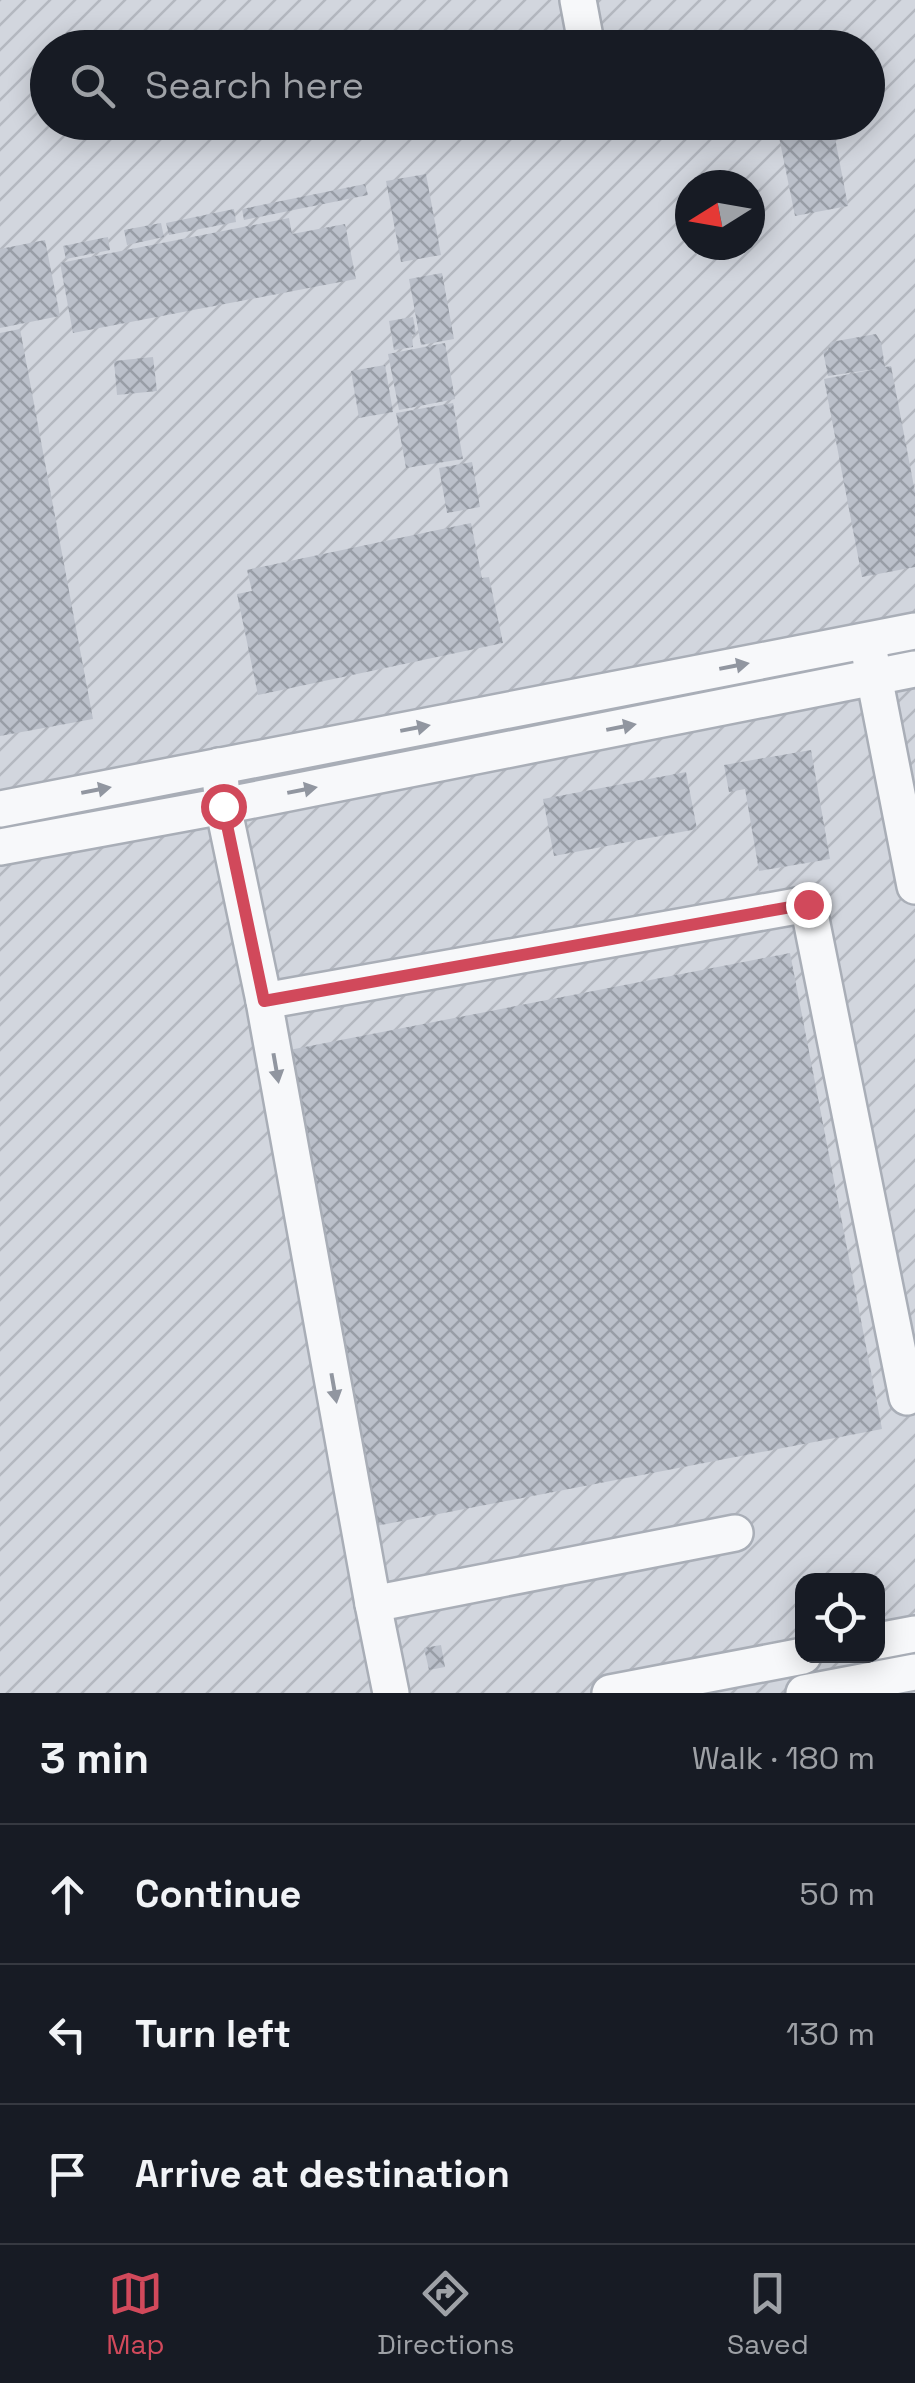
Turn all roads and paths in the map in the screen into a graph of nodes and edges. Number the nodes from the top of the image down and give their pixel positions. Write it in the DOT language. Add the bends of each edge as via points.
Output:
graph roads {
  1 [pos="578,0"];
  2 [pos="584,30"];
  3 [pos="915,631"];
  4 [pos="867,640"];
  5 [pos="915,670"];
  6 [pos="874,677"];
  7 [pos="219,766"];
  8 [pos="223,806"];
  9 [pos="0,808"];
  10 [pos="0,847"];
  11 [pos="915,886"];
  12 [pos="264,1001"];
  13 [pos="907,1397"];
  14 [pos="735,1533"];
  15 [pos="373,1604"];
  16 [pos="915,1634"];
  17 [pos="885,1640"];
  18 [pos="795,1658"];
  19 [pos="915,1672"];
  20 [pos="391,1693"];
  21 [pos="610,1693"];
  22 [pos="804,1693"];
  1 -- 2 [label="lane"];
  3 -- 4 [label="lane"];
  4 -- 6 [label="lane"];
  7 -- 4 [label="lane, one-way"];
  5 -- 6 [label="lane"];
  8 -- 6 [label="lane, one-way"];
  6 -- 11 [label="lane"];
  7 -- 8 [label="lane"];
  9 -- 7 [label="lane, one-way"];
  8 -- 10 [label="lane"];
  8 -- 12 [label="lane"];
  12 -- 13 [label="lane" via="808,904"];
  12 -- 15 [label="lane, one-way"];
  14 -- 15 [label="lane"];
  15 -- 20 [label="lane"];
  16 -- 17 [label="lane"];
  18 -- 21 [label="lane"];
  19 -- 22 [label="lane"];
}
